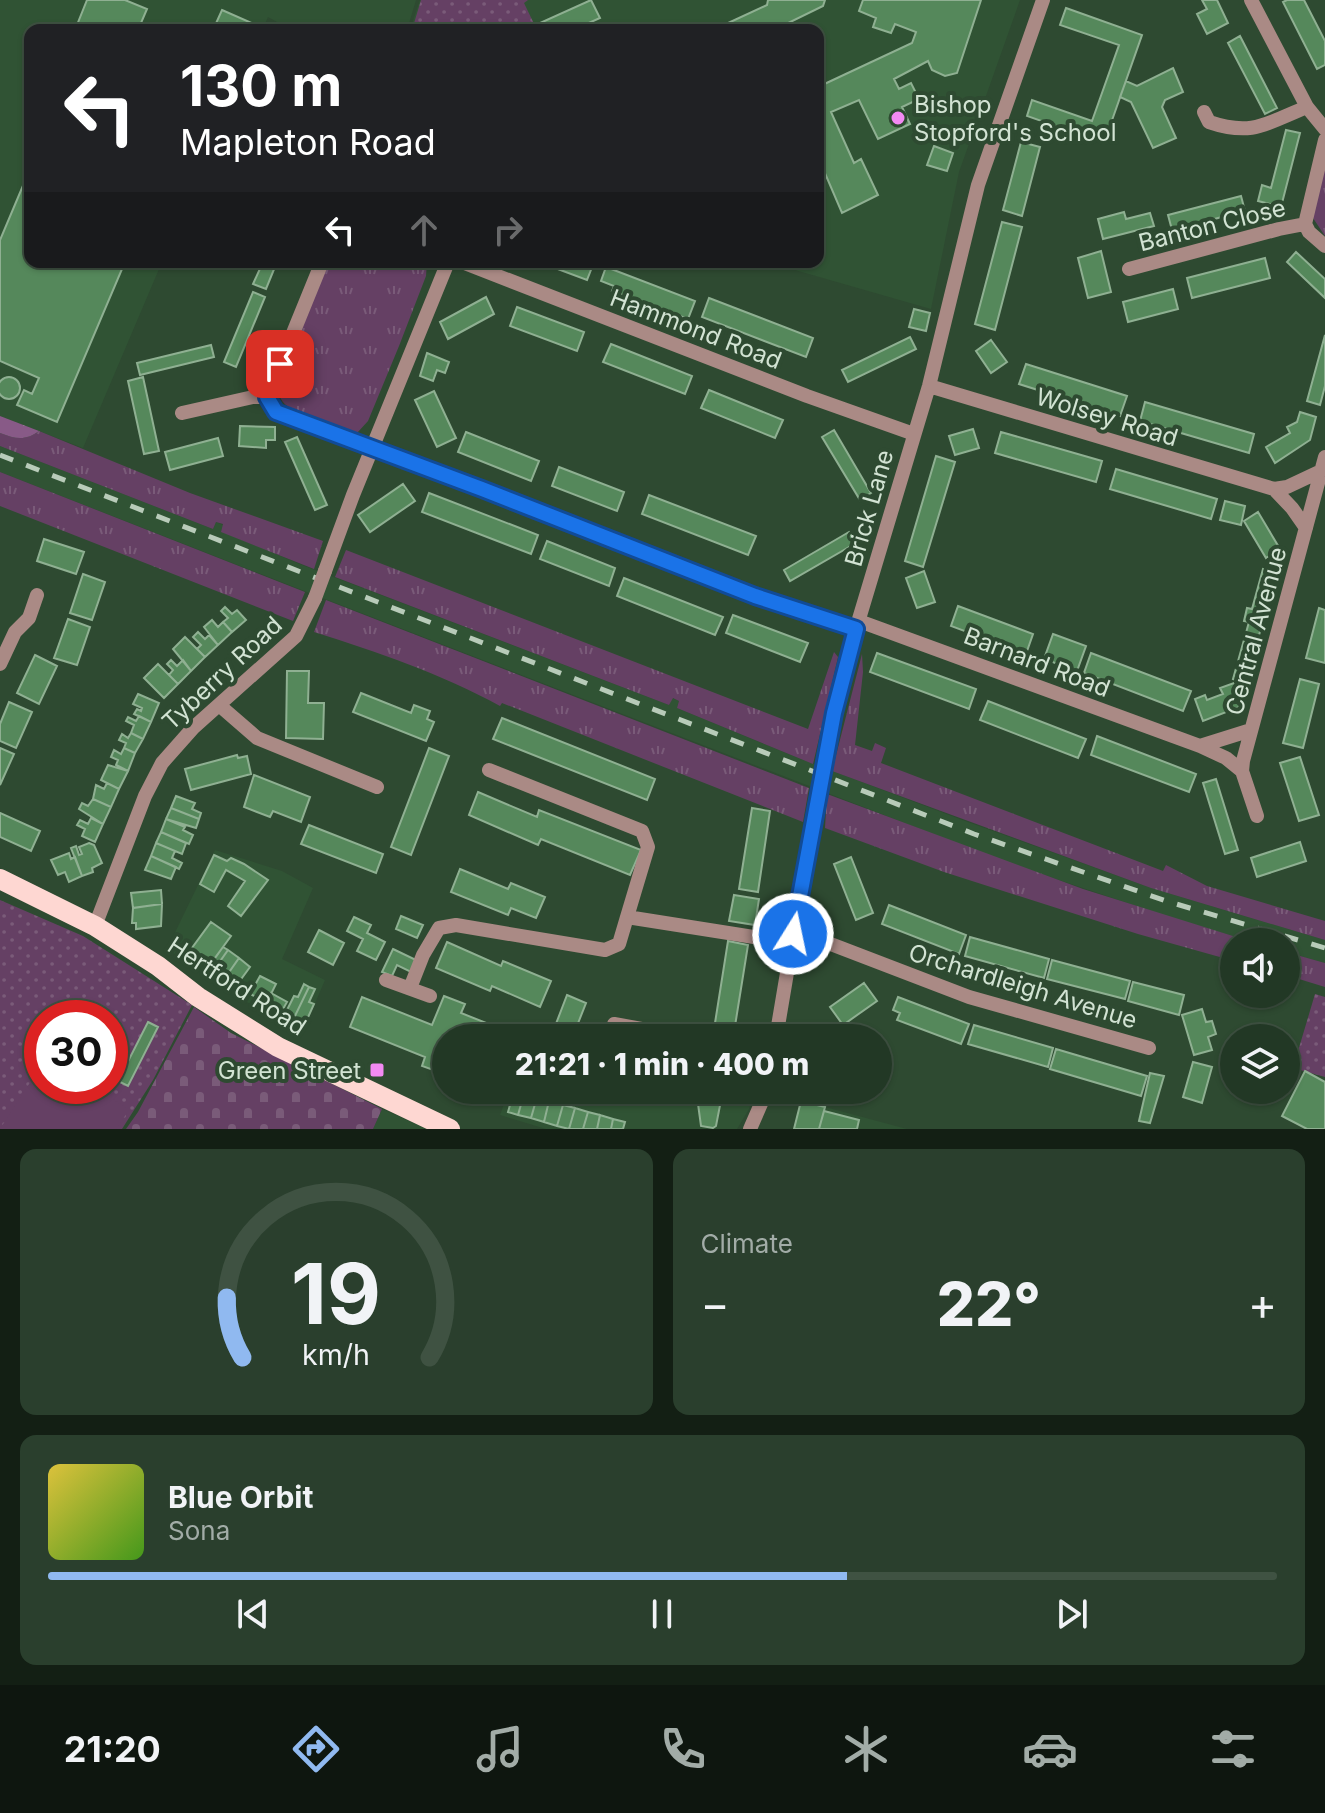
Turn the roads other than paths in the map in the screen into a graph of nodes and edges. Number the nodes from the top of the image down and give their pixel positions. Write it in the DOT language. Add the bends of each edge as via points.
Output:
graph roads {
  1 [pos="1043,0"];
  2 [pos="1251,0"];
  3 [pos="1307,107"];
  4 [pos="1204,112"];
  5 [pos="1325,129"];
  6 [pos="1325,140"];
  7 [pos="1305,224"];
  8 [pos="1325,246"];
  9 [pos="320,268"];
  10 [pos="446,268"];
  11 [pos="477,268"];
  12 [pos="1129,269"];
  13 [pos="929,386"];
  14 [pos="267,397"];
  15 [pos="182,413"];
  16 [pos="914,434"];
  17 [pos="371,448"];
  18 [pos="1323,464"];
  19 [pos="1274,489"];
  20 [pos="1306,528"];
  21 [pos="37,595"];
  22 [pos="858,625"];
  23 [pos="0,664"];
  24 [pos="219,705"];
  25 [pos="1251,730"];
  26 [pos="1200,746"];
  27 [pos="489,770"];
  28 [pos="1242,771"];
  29 [pos="377,787"];
  30 [pos="1257,816"];
  31 [pos="0,879"];
  32 [pos="627,917"];
  33 [pos="95,926"];
  34 [pos="792,939"];
  35 [pos="386,980"];
  36 [pos="410,988"];
  37 [pos="430,996"];
  38 [pos="778,1024"];
  39 [pos="1149,1048"];
  40 [pos="761,1104"];
  41 [pos="450,1129"];
  42 [pos="750,1129"];
  1 -- 13 [label="street, Brick Lane" via="978,185"];
  2 -- 3 [label="street"];
  3 -- 4 [label="street" via="1263,127 1239,130 1209,122"];
  3 -- 5 [label="street"];
  6 -- 7 [label="street"];
  7 -- 8 [label="street"];
  7 -- 12 [label="street, Banton Close"];
  9 -- 14 [label="street"];
  10 -- 17 [label="street, Tyberry Road"];
  11 -- 16 [label="street, Hammond Road"];
  13 -- 16 [label="street, Brick Lane"];
  13 -- 19 [label="street, Wolsey Road"];
  14 -- 15 [label="street"];
  14 -- 17 [label="street, Barnard Road" via="276,412"];
  16 -- 22 [label="street, Brick Lane"];
  17 -- 22 [label="street, Barnard Road" via="755,596"];
  17 -- 24 [label="street, Tyberry Road, bridge" via="296,636"];
  18 -- 19 [label="street" via="1287,487"];
  18 -- 20 [label="street, Central Avenue"];
  19 -- 20 [label="street"];
  20 -- 25 [label="street, Central Avenue"];
  21 -- 23 [label="street"];
  22 -- 26 [label="street, Barnard Road"];
  22 -- 34 [label="street, Brick Lane, bridge" via="823,765"];
  24 -- 29 [label="street" via="257,738"];
  24 -- 33 [label="street, Tyberry Road" via="172,750 153,778"];
  25 -- 26 [label="street"];
  25 -- 28 [label="street, Central Avenue"];
  26 -- 28 [label="street, Barnard Road"];
  27 -- 32 [label="street" via="642,831 648,847"];
  28 -- 30 [label="street"];
  31 -- 33 [label="main road, Hertford Road"];
  32 -- 34 [label="street, Orchardleigh Avenue"];
  32 -- 36 [label="street" via="619,944 605,950 456,925 439,928"];
  33 -- 41 [label="main road, Hertford Road" via="278,1047"];
  34 -- 38 [label="street, Brick Lane"];
  34 -- 39 [label="street, Orchardleigh Avenue" via="815,938 969,997"];
  35 -- 36 [label="street"];
  36 -- 37 [label="street"];
  40 -- 42 [label="street"];
}
